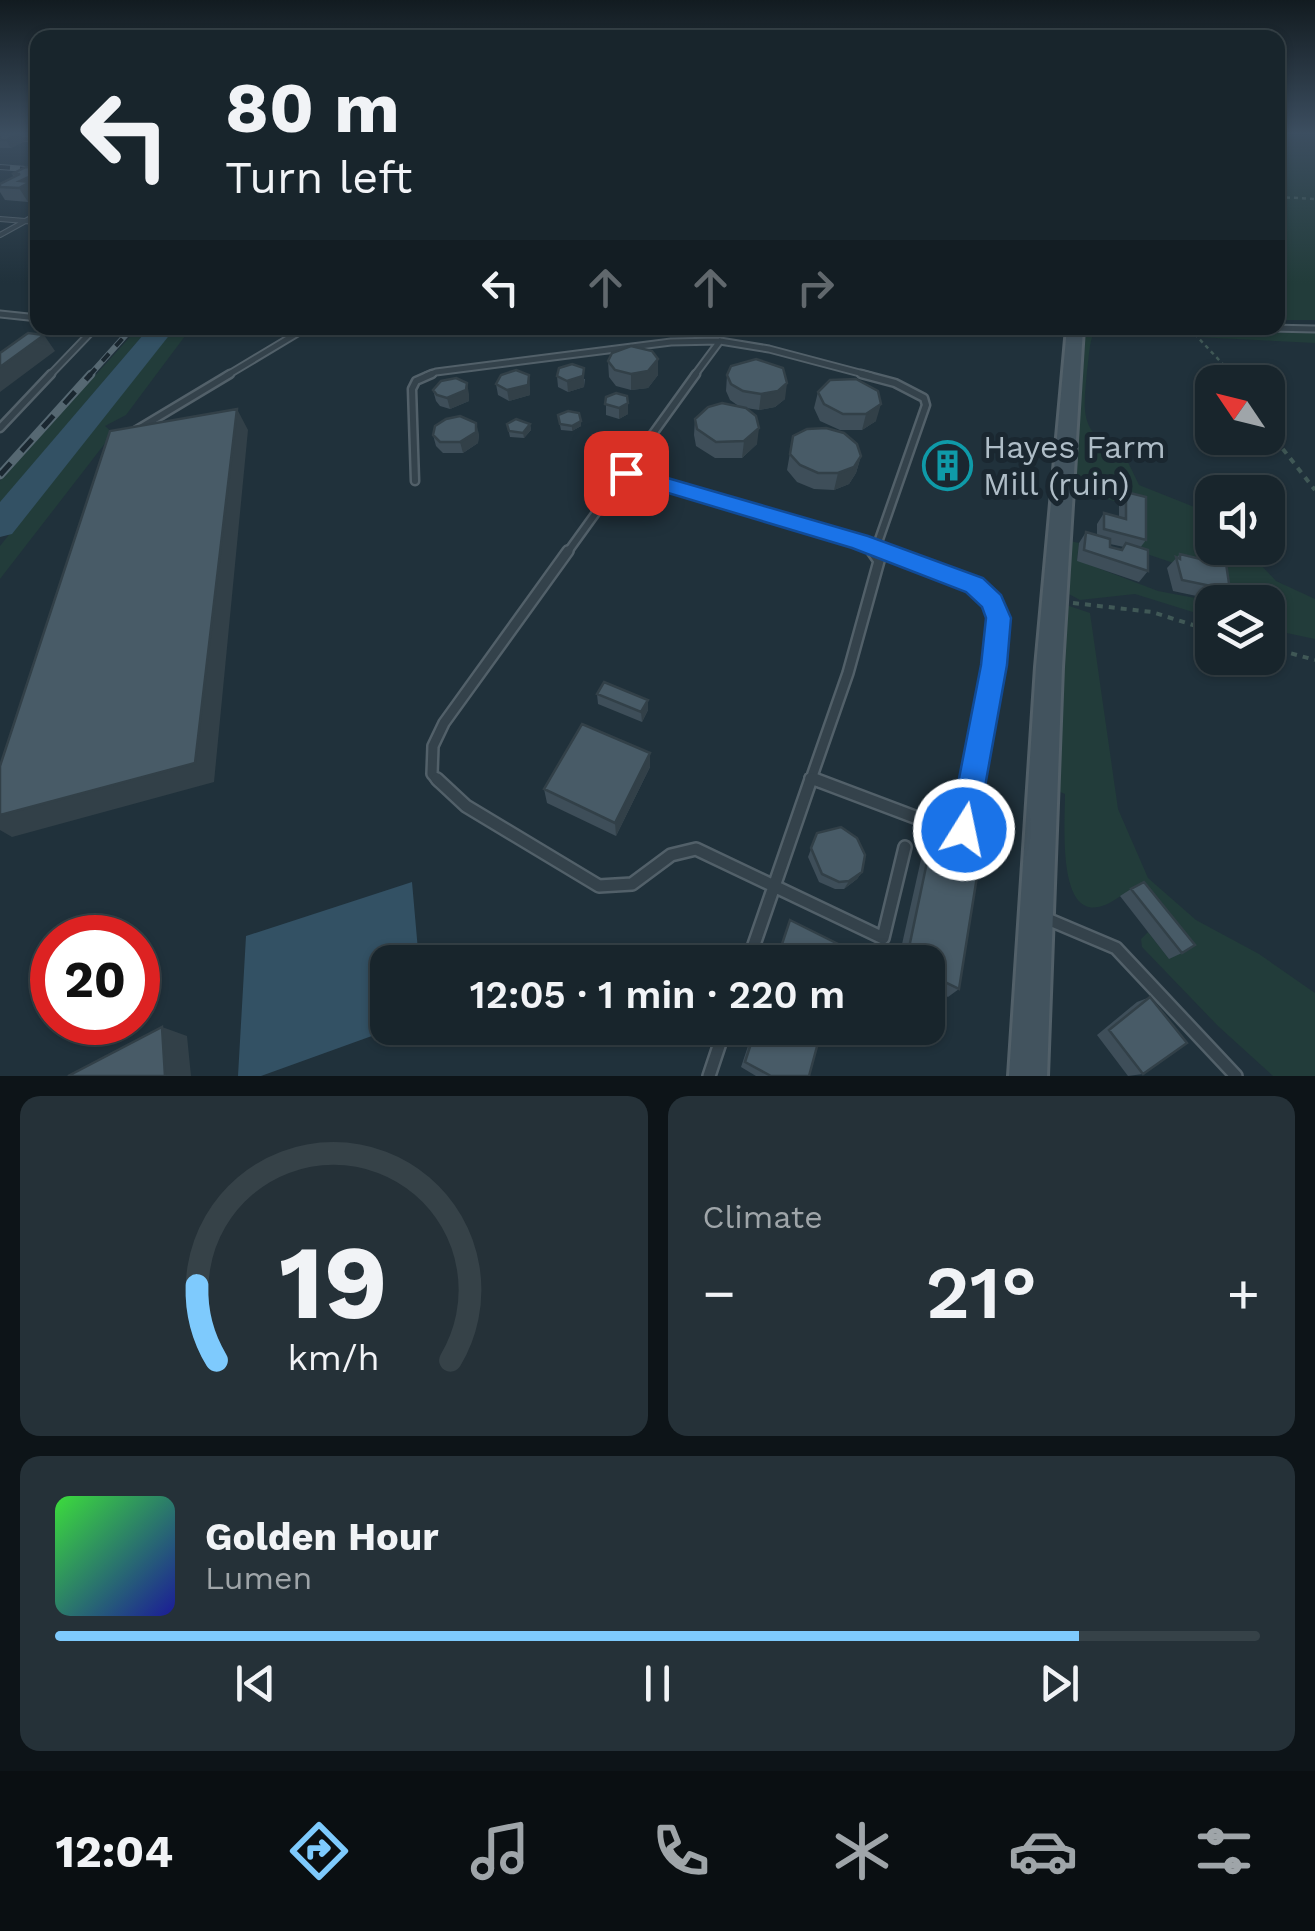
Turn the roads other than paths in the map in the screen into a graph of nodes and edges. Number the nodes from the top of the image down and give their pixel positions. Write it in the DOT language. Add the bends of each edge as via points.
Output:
graph roads {
  1 [pos="30,218"];
  2 [pos="0,220"];
  3 [pos="24,221"];
  4 [pos="30,221"];
  5 [pos="0,235"];
  6 [pos="0,314"];
  7 [pos="30,317"];
  8 [pos="1285,328"];
  9 [pos="1315,329"];
  10 [pos="89,335"];
  11 [pos="295,335"];
  12 [pos="1073,335"];
  13 [pos="720,341"];
  14 [pos="0,418"];
  15 [pos="10,418"];
  16 [pos="0,428"];
  17 [pos="124,440"];
  18 [pos="626,473"];
  19 [pos="415,481"];
  20 [pos="874,551"];
  21 [pos="810,778"];
  22 [pos="904,847"];
  23 [pos="774,885"];
  24 [pos="1036,915"];
  25 [pos="754,945"];
  26 [pos="719,1045"];
  27 [pos="708,1076"];
  28 [pos="1028,1076"];
  29 [pos="1236,1076"];
  1 -- 3 [label="lane"];
  2 -- 3 [label="lane"];
  3 -- 4 [label="lane"];
  3 -- 5 [label="lane"];
  6 -- 7 [label="lane"];
  8 -- 9 [label="lane"];
  10 -- 15 [label="lane"];
  11 -- 17 [label="lane"];
  12 -- 24 [label="street"];
  13 -- 18 [label="lane"];
  13 -- 19 [label="lane" via="426,376 412,389"];
  13 -- 20 [label="lane" via="895,383 924,398"];
  14 -- 15 [label="lane"];
  15 -- 16 [label="lane"];
  18 -- 20 [label="lane"];
  18 -- 23 [label="lane" via="444,723 433,746 432,774 450,796 599,886 634,885 686,848"];
  20 -- 21 [label="lane" via="878,574"];
  20 -- 21 [label="lane" via="974,585 998,618 964,830 957,833"];
  21 -- 23 [label="lane"];
  22 -- 23 [label="lane" via="883,938"];
  23 -- 25 [label="lane"];
  24 -- 28 [label="street"];
  24 -- 29 [label="lane" via="1116,948"];
  26 -- 27 [label="lane"];
}
